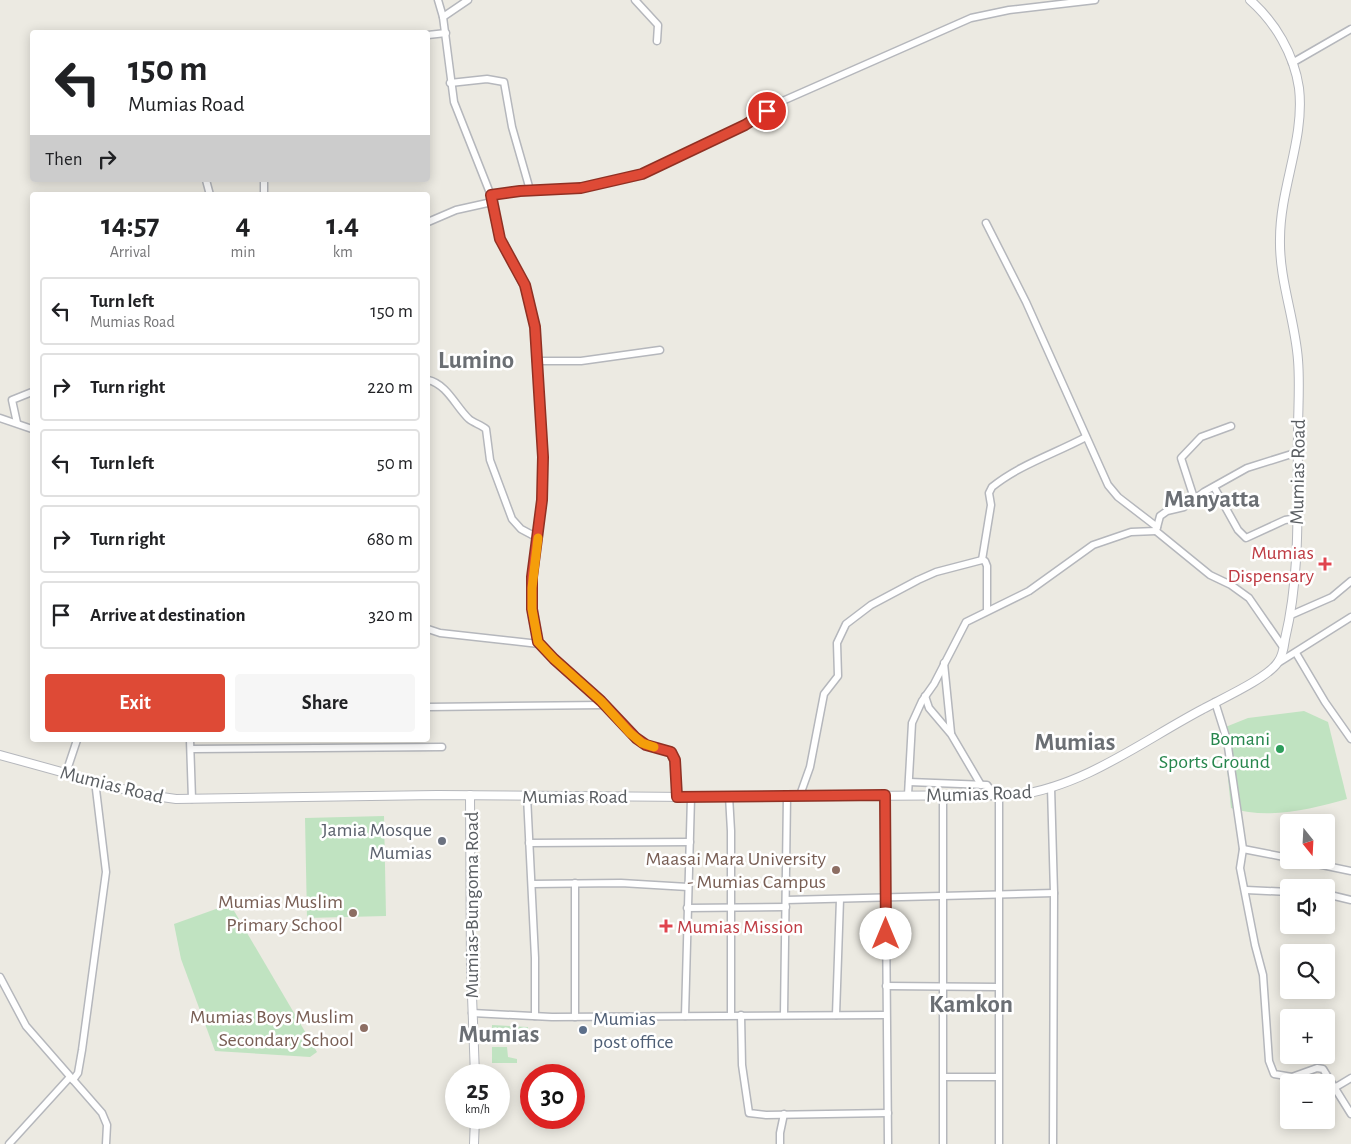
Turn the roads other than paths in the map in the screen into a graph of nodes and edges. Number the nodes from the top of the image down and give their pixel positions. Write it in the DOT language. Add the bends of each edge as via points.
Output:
graph roads {
  1 [pos="438,0"];
  2 [pos="468,0"];
  3 [pos="636,0"];
  4 [pos="1095,0"];
  5 [pos="1250,0"];
  6 [pos="443,17"];
  7 [pos="1351,30"];
  8 [pos="446,33"];
  9 [pos="430,35"];
  10 [pos="657,41"];
  11 [pos="1292,63"];
  12 [pos="450,83"];
  13 [pos="530,190"];
  14 [pos="492,198"];
  15 [pos="430,221"];
  16 [pos="986,223"];
  17 [pos="660,350"];
  18 [pos="536,361"];
  19 [pos="430,380"];
  20 [pos="30,393"];
  21 [pos="0,418"];
  22 [pos="17,423"];
  23 [pos="1231,426"];
  24 [pos="30,428"];
  25 [pos="1086,437"];
  26 [pos="1298,452"];
  27 [pos="1214,487"];
  28 [pos="1194,498"];
  29 [pos="1296,518"];
  30 [pos="1156,529"];
  31 [pos="538,538"];
  32 [pos="982,560"];
  33 [pos="1351,581"];
  34 [pos="987,610"];
  35 [pos="1291,615"];
  36 [pos="1351,617"];
  37 [pos="430,630"];
  38 [pos="539,644"];
  39 [pos="1284,647"];
  40 [pos="1296,653"];
  41 [pos="944,662"];
  42 [pos="1278,663"];
  43 [pos="925,696"];
  44 [pos="1215,702"];
  45 [pos="605,705"];
  46 [pos="430,706"];
  47 [pos="951,734"];
  48 [pos="1351,739"];
  49 [pos="76,742"];
  50 [pos="190,742"];
  51 [pos="442,747"];
  52 [pos="192,749"];
  53 [pos="0,755"];
  54 [pos="66,773"];
  55 [pos="95,781"];
  56 [pos="910,782"];
  57 [pos="981,784"];
  58 [pos="1051,787"];
  59 [pos="470,795"];
  60 [pos="800,795"];
  61 [pos="885,795"];
  62 [pos="908,795"];
  63 [pos="527,796"];
  64 [pos="729,796"];
  65 [pos="787,796"];
  66 [pos="943,796"];
  67 [pos="995,796"];
  68 [pos="677,797"];
  69 [pos="691,797"];
  70 [pos="192,799"];
  71 [pos="690,842"];
  72 [pos="529,843"];
  73 [pos="1243,849"];
  74 [pos="1280,856"];
  75 [pos="1335,868"];
  76 [pos="1351,871"];
  77 [pos="575,883"];
  78 [pos="532,884"];
  79 [pos="688,887"];
  80 [pos="1246,890"];
  81 [pos="1280,892"];
  82 [pos="1054,893"];
  83 [pos="999,895"];
  84 [pos="944,896"];
  85 [pos="1335,896"];
  86 [pos="886,898"];
  87 [pos="840,899"];
  88 [pos="1351,900"];
  89 [pos="786,903"];
  90 [pos="731,907"];
  91 [pos="687,908"];
  92 [pos="0,977"];
  93 [pos="886,986"];
  94 [pos="944,987"];
  95 [pos="998,987"];
  96 [pos="472,1013"];
  97 [pos="784,1014"];
  98 [pos="731,1015"];
  99 [pos="741,1015"];
  100 [pos="836,1015"];
  101 [pos="886,1015"];
  102 [pos="535,1016"];
  103 [pos="686,1016"];
  104 [pos="575,1017"];
  105 [pos="474,1064"];
  106 [pos="944,1077"];
  107 [pos="998,1077"];
  108 [pos="71,1078"];
  109 [pos="1351,1078"];
  110 [pos="1336,1087"];
  111 [pos="888,1113"];
  112 [pos="784,1114"];
  113 [pos="1351,1114"];
  114 [pos="475,1129"];
  115 [pos="9,1144"];
  116 [pos="106,1144"];
  117 [pos="474,1144"];
  118 [pos="780,1144"];
  119 [pos="888,1144"];
  120 [pos="943,1144"];
  121 [pos="1000,1144"];
  122 [pos="1053,1144"];
  1 -- 6 [label="street"];
  2 -- 6 [label="street"];
  3 -- 10 [label="street" via="658,25"];
  4 -- 13 [label="street" via="971,18 778,104 754,120 642,174 581,188"];
  5 -- 11 [label="street, Mumias Road" via="1272,23"];
  6 -- 8 [label="street"];
  7 -- 11 [label="street"];
  8 -- 9 [label="street"];
  8 -- 12 [label="street"];
  11 -- 26 [label="street, Mumias Road" via="1298,86 1300,118 1282,198 1280,258 1298,359"];
  12 -- 13 [label="street" via="487,79 504,82 512,127"];
  12 -- 14 [label="street" via="458,115"];
  13 -- 14 [label="street"];
  14 -- 15 [label="street"];
  14 -- 18 [label="street" via="500,239 530,298"];
  16 -- 25 [label="street" via="1026,302"];
  17 -- 18 [label="street" via="581,361"];
  18 -- 31 [label="street" via="543,457"];
  19 -- 31 [label="street" via="454,399 469,419 486,429 490,460 512,519 521,530"];
  20 -- 22 [label="street" via="12,400"];
  21 -- 22 [label="street"];
  22 -- 24 [label="street"];
  23 -- 28 [label="street" via="1201,437 1181,458"];
  25 -- 30 [label="street" via="1112,491"];
  25 -- 32 [label="street" via="1038,458 992,487"];
  26 -- 27 [label="street" via="1261,462"];
  26 -- 29 [label="street, Mumias Road"];
  27 -- 28 [label="street"];
  27 -- 29 [label="street" via="1246,538"];
  28 -- 30 [label="street" via="1160,516"];
  29 -- 35 [label="street, Mumias Road"];
  30 -- 34 [label="street" via="1131,532 1093,545 1029,591"];
  30 -- 39 [label="street" via="1205,571 1249,598"];
  31 -- 38 [label="street" via="532,598"];
  32 -- 34 [label="street" via="987,566"];
  32 -- 60 [label="street" via="918,580 871,605 846,624 837,642 838,676 824,694 810,767"];
  33 -- 35 [label="street" via="1332,597"];
  34 -- 41 [label="street" via="966,622"];
  35 -- 39 [label="street, Mumias Road"];
  36 -- 40 [label="street"];
  37 -- 38 [label="street"];
  38 -- 45 [label="street"];
  39 -- 42 [label="street, Mumias Road"];
  40 -- 42 [label="street"];
  40 -- 48 [label="street"];
  41 -- 43 [label="street"];
  41 -- 47 [label="street"];
  42 -- 44 [label="street, Mumias Road" via="1246,686"];
  43 -- 47 [label="street" via="929,708"];
  43 -- 56 [label="street" via="912,723"];
  44 -- 58 [label="street, Mumias Road" via="1111,761"];
  44 -- 73 [label="street" via="1227,740"];
  45 -- 46 [label="street"];
  45 -- 68 [label="street" via="639,741 671,752 675,760"];
  47 -- 57 [label="street"];
  49 -- 54 [label="street"];
  50 -- 52 [label="street"];
  51 -- 52 [label="street"];
  52 -- 70 [label="street"];
  53 -- 54 [label="street, Mumias Road"];
  54 -- 55 [label="street, Mumias Road"];
  55 -- 70 [label="street, Mumias Road" via="141,794"];
  55 -- 108 [label="street" via="106,872 82,1050 78,1072"];
  56 -- 57 [label="street"];
  56 -- 62 [label="street"];
  57 -- 67 [label="street" via="989,786"];
  58 -- 67 [label="street, Mumias Road" via="1027,794"];
  58 -- 82 [label="street"];
  59 -- 63 [label="street, Mumias Road"];
  59 -- 70 [label="street, Mumias Road"];
  59 -- 96 [label="street, Mumias-Bungoma Road"];
  60 -- 61 [label="street, Mumias Road"];
  60 -- 65 [label="street, Mumias Road"];
  61 -- 62 [label="street, Mumias Road"];
  61 -- 86 [label="street"];
  62 -- 66 [label="street, Mumias Road"];
  63 -- 68 [label="street, Mumias Road"];
  63 -- 72 [label="street"];
  64 -- 65 [label="street, Mumias Road"];
  64 -- 69 [label="street, Mumias Road"];
  64 -- 90 [label="street"];
  65 -- 89 [label="street"];
  66 -- 67 [label="street, Mumias Road"];
  66 -- 84 [label="street"];
  67 -- 83 [label="street"];
  68 -- 69 [label="street, Mumias Road"];
  69 -- 71 [label="street"];
  71 -- 72 [label="street"];
  71 -- 79 [label="street"];
  72 -- 78 [label="street"];
  73 -- 74 [label="street"];
  73 -- 80 [label="street" via="1240,868"];
  75 -- 76 [label="street"];
  77 -- 78 [label="street"];
  77 -- 79 [label="street"];
  77 -- 104 [label="street"];
  78 -- 102 [label="street"];
  79 -- 91 [label="street"];
  80 -- 81 [label="street"];
  80 -- 110 [label="street" via="1263,975 1269,1062 1274,1074 1292,1077 1317,1068 1326,1072"];
  82 -- 83 [label="street"];
  82 -- 122 [label="street"];
  83 -- 84 [label="street"];
  83 -- 95 [label="street"];
  84 -- 86 [label="street"];
  84 -- 94 [label="street"];
  85 -- 88 [label="street"];
  86 -- 87 [label="street"];
  86 -- 93 [label="street"];
  87 -- 89 [label="street"];
  87 -- 100 [label="street"];
  89 -- 90 [label="street"];
  89 -- 97 [label="street"];
  90 -- 91 [label="street"];
  90 -- 98 [label="street"];
  91 -- 103 [label="street"];
  92 -- 108 [label="street" via="26,1026"];
  93 -- 94 [label="street"];
  93 -- 101 [label="street"];
  94 -- 95 [label="street"];
  94 -- 106 [label="street"];
  95 -- 107 [label="street"];
  96 -- 102 [label="street"];
  96 -- 105 [label="street, Mumias-Bungoma Road"];
  97 -- 99 [label="street"];
  97 -- 100 [label="street"];
  98 -- 99 [label="street"];
  98 -- 103 [label="street"];
  99 -- 112 [label="street" via="742,1065 748,1111 760,1115"];
  100 -- 101 [label="street"];
  101 -- 111 [label="street"];
  102 -- 104 [label="street"];
  103 -- 104 [label="street"];
  106 -- 107 [label="street"];
  106 -- 120 [label="street"];
  107 -- 121 [label="street"];
  108 -- 115 [label="street"];
  108 -- 116 [label="street" via="102,1113 107,1125"];
  109 -- 110 [label="street"];
  110 -- 113 [label="street"];
  111 -- 112 [label="street"];
  111 -- 119 [label="street"];
  112 -- 118 [label="street"];
  114 -- 117 [label="street"];
}
